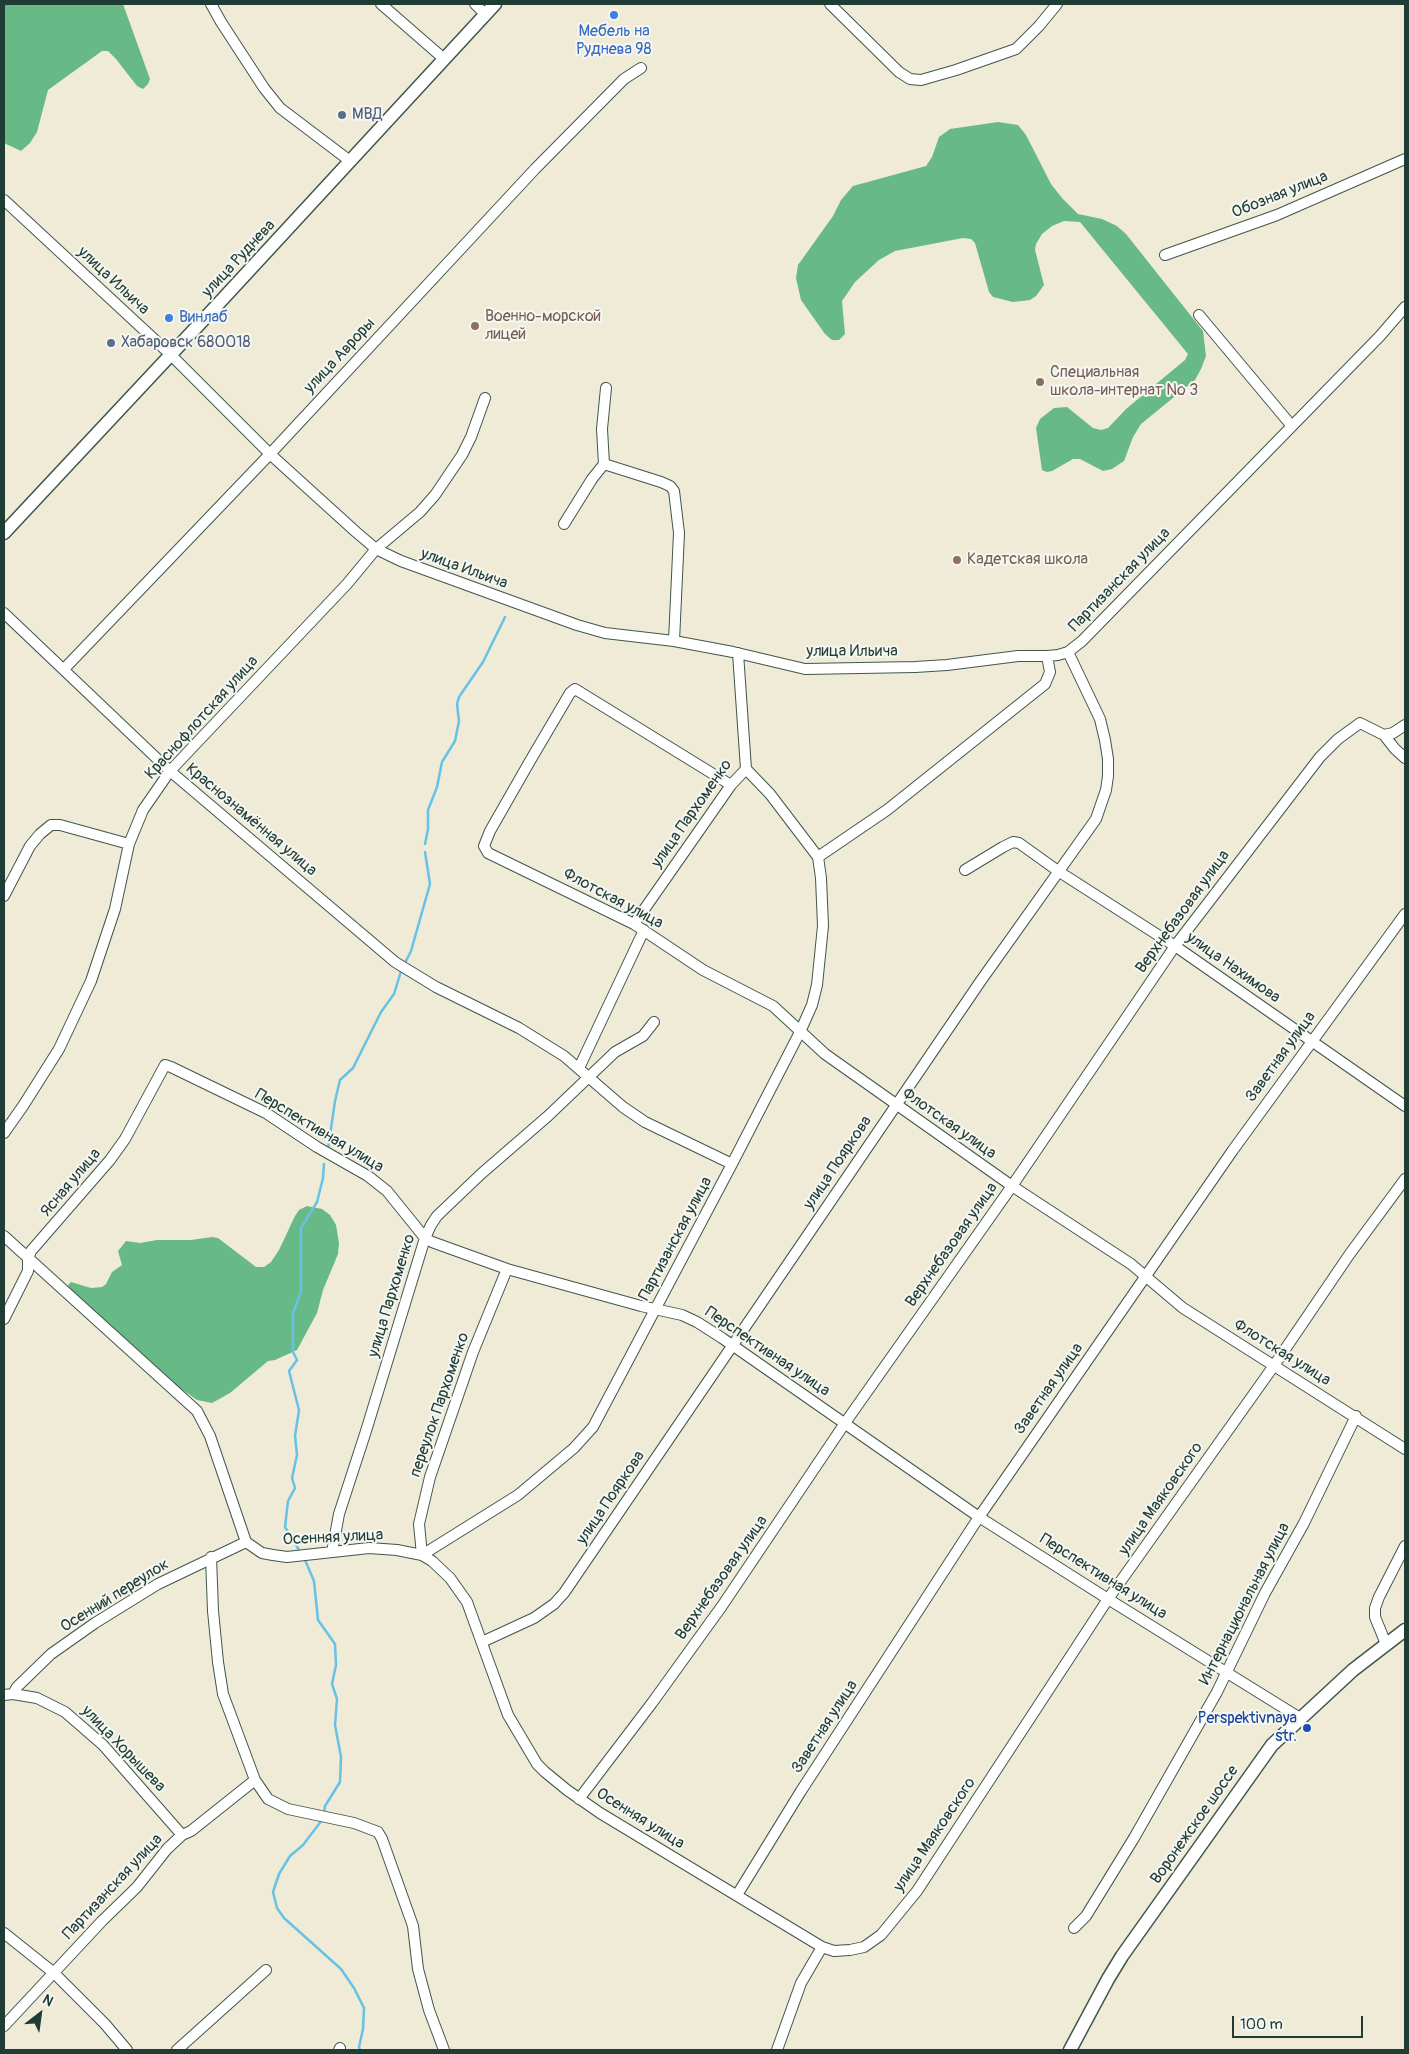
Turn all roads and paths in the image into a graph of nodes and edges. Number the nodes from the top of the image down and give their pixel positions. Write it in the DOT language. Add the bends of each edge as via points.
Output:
graph roads {
  1 [pos="211,4"];
  2 [pos="381,4"];
  3 [pos="476,4"];
  4 [pos="495,4"];
  5 [pos="830,4"];
  6 [pos="1057,4"];
  7 [pos="486,14"];
  8 [pos="443,58"];
  9 [pos="641,68"];
  10 [pos="1405,158"];
  11 [pos="350,161"];
  12 [pos="4,200"];
  13 [pos="1165,255"];
  14 [pos="1405,307"];
  15 [pos="1198,314"];
  16 [pos="170,354"];
  17 [pos="606,388"];
  18 [pos="485,398"];
  19 [pos="1291,425"];
  20 [pos="270,454"];
  21 [pos="604,464"];
  22 [pos="564,524"];
  23 [pos="4,533"];
  24 [pos="376,549"];
  25 [pos="4,613"];
  26 [pos="674,641"];
  27 [pos="1068,652"];
  28 [pos="738,653"];
  29 [pos="1047,656"];
  30 [pos="64,669"];
  31 [pos="1405,725"];
  32 [pos="1384,735"];
  33 [pos="1405,758"];
  34 [pos="746,769"];
  35 [pos="170,770"];
  36 [pos="731,785"];
  37 [pos="129,844"];
  38 [pos="818,856"];
  39 [pos="965,870"];
  40 [pos="1058,872"];
  41 [pos="4,896"];
  42 [pos="1405,914"];
  43 [pos="634,924"];
  44 [pos="644,930"];
  45 [pos="1175,946"];
  46 [pos="654,1022"];
  47 [pos="800,1032"];
  48 [pos="1312,1041"];
  49 [pos="166,1065"];
  50 [pos="579,1068"];
  51 [pos="588,1078"];
  52 [pos="896,1105"];
  53 [pos="1405,1106"];
  54 [pos="4,1133"];
  55 [pos="732,1164"];
  56 [pos="1405,1179"];
  57 [pos="1012,1186"];
  58 [pos="4,1236"];
  59 [pos="425,1238"];
  60 [pos="28,1259"];
  61 [pos="507,1269"];
  62 [pos="1146,1277"];
  63 [pos="656,1308"];
  64 [pos="4,1318"];
  65 [pos="734,1346"];
  66 [pos="1273,1367"];
  67 [pos="1356,1416"];
  68 [pos="845,1423"];
  69 [pos="1405,1449"];
  70 [pos="979,1517"];
  71 [pos="246,1542"];
  72 [pos="1405,1546"];
  73 [pos="332,1552"];
  74 [pos="422,1555"];
  75 [pos="211,1557"];
  76 [pos="1108,1599"];
  77 [pos="1405,1630"];
  78 [pos="482,1642"];
  79 [pos="1386,1644"];
  80 [pos="1227,1672"];
  81 [pos="8,1694"];
  82 [pos="1300,1718"];
  83 [pos="255,1780"];
  84 [pos="579,1799"];
  85 [pos="182,1835"];
  86 [pos="737,1895"];
  87 [pos="1074,1928"];
  88 [pos="4,1933"];
  89 [pos="822,1947"];
  90 [pos="266,1970"];
  91 [pos="54,1973"];
  92 [pos="4,2026"];
  93 [pos="127,2050"];
  94 [pos="177,2050"];
  95 [pos="444,2050"];
  96 [pos="777,2050"];
  97 [pos="1070,2050"];
  1 -- 11 [label="street" via="280,108"];
  2 -- 8 [label="street"];
  3 -- 7 [label="street"];
  4 -- 7 [label="main road, улица Руднева"];
  5 -- 6 [label="street" via="899,72 910,79 920,80 1016,49"];
  7 -- 8 [label="main road, улица Руднева"];
  8 -- 11 [label="main road, улица Руднева"];
  9 -- 20 [label="street, улица Авроры" via="624,79 535,169"];
  10 -- 13 [label="street, Обозная улица" via="1277,215"];
  11 -- 16 [label="main road, улица Руднева"];
  12 -- 16 [label="street, улица Ильича"];
  14 -- 19 [label="street, Партизанская улица"];
  15 -- 19 [label="street"];
  16 -- 20 [label="street, улица Ильича"];
  16 -- 23 [label="main road, улица Руднева"];
  17 -- 21 [label="street" via="602,410"];
  18 -- 24 [label="street, Краснофлотская улица" via="465,449 435,495"];
  19 -- 27 [label="street, Партизанская улица" via="1124,599"];
  20 -- 24 [label="street, улица Ильича"];
  20 -- 30 [label="street, улица Авроры"];
  21 -- 22 [label="street"];
  21 -- 26 [label="street" via="661,482 674,491 679,532"];
  24 -- 26 [label="street, улица Ильича" via="576,626 605,633"];
  24 -- 35 [label="street, Краснофлотская улица" via="347,584"];
  25 -- 30 [label="street, Краснознамённая улица"];
  26 -- 28 [label="street, улица Ильича"];
  27 -- 29 [label="street, Партизанская улица"];
  27 -- 40 [label="street, улица Пояркова" via="1100,718 1108,776 1096,818"];
  28 -- 29 [label="street, улица Ильича" via="804,669 948,665 1018,656"];
  28 -- 34 [label="street, улица Пархоменко"];
  29 -- 38 [label="street" via="1050,672 1045,684 887,810"];
  30 -- 35 [label="street, Краснознамённая улица"];
  31 -- 32 [label="street"];
  32 -- 33 [label="street"];
  32 -- 45 [label="street, Верхнебазовая улица" via="1360,723 1329,746"];
  34 -- 36 [label="street, улица Пархоменко"];
  34 -- 38 [label="street, Партизанская улица" via="770,794"];
  35 -- 37 [label="street, Краснофлотская улица" via="143,810"];
  35 -- 50 [label="street, Краснознамённая улица" via="395,962 519,1028"];
  36 -- 43 [label="street, улица Пархоменко"];
  36 -- 43 [label="street, Флотская улица" via="575,689 570,693 484,846 488,853"];
  37 -- 41 [label="street" via="51,825 30,846"];
  37 -- 54 [label="street, Краснофлотская улица" via="112,923 91,981 59,1048"];
  38 -- 47 [label="street, Партизанская улица" via="822,878 822,950 814,998"];
  39 -- 40 [label="street, улица Нахимова" via="1019,842"];
  40 -- 45 [label="street, улица Нахимова"];
  40 -- 52 [label="street, улица Пояркова"];
  42 -- 48 [label="street, Заветная улица"];
  43 -- 44 [label="street, Флотская улица"];
  44 -- 47 [label="street, Флотская улица" via="703,970 773,1006"];
  44 -- 50 [label="street"];
  45 -- 48 [label="street, улица Нахимова"];
  45 -- 57 [label="street, Верхнебазовая улица"];
  46 -- 51 [label="street, улица Пархоменко" via="643,1036 615,1052"];
  47 -- 52 [label="street, Флотская улица"];
  47 -- 55 [label="street, Партизанская улица"];
  48 -- 53 [label="street, улица Нахимова"];
  48 -- 62 [label="street, Заветная улица"];
  49 -- 59 [label="street, Перспективная улица" via="266,1113 368,1176 387,1191"];
  49 -- 60 [label="street, Ясная улица" via="125,1139"];
  50 -- 51 [label="street"];
  51 -- 55 [label="street" via="645,1122"];
  51 -- 59 [label="street, улица Пархоменко" via="437,1216"];
  52 -- 57 [label="street, Флотская улица"];
  52 -- 65 [label="street, улица Пояркова"];
  55 -- 63 [label="street, Партизанская улица"];
  56 -- 66 [label="street, улица Маяковского" via="1348,1255"];
  57 -- 62 [label="street, Флотская улица"];
  57 -- 68 [label="street, Верхнебазовая улица"];
  58 -- 60 [label="street"];
  59 -- 61 [label="street, Перспективная улица"];
  59 -- 73 [label="street, улица Пархоменко" via="338,1514"];
  60 -- 64 [label="street, Ясная улица" via="28,1272"];
  60 -- 71 [label="street" via="197,1411 210,1436"];
  61 -- 63 [label="street, Перспективная улица"];
  61 -- 74 [label="street, переулок Пархоменко" via="473,1352 430,1476 419,1524"];
  62 -- 66 [label="street, Флотская улица" via="1183,1308"];
  62 -- 70 [label="street, Заветная улица"];
  63 -- 65 [label="street, Перспективная улица" via="682,1315"];
  63 -- 74 [label="street, Партизанская улица" via="587,1435 518,1496"];
  65 -- 68 [label="street, Перспективная улица"];
  65 -- 78 [label="street, улица Пояркова" via="564,1593 538,1615"];
  66 -- 67 [label="street, Флотская улица"];
  66 -- 76 [label="street, улица Маяковского"];
  67 -- 69 [label="street, Флотская улица"];
  67 -- 80 [label="street, Интернациональная улица"];
  68 -- 70 [label="street, Перспективная улица"];
  68 -- 84 [label="street, Верхнебазовая улица" via="722,1606"];
  70 -- 76 [label="street, Перспективная улица"];
  70 -- 86 [label="street, Заветная улица"];
  71 -- 73 [label="street, Осенняя улица" via="262,1553 273,1555"];
  71 -- 75 [label="street, Осенний переулок"];
  72 -- 79 [label="street" via="1375,1608"];
  73 -- 74 [label="street, Осенняя улица" via="369,1548"];
  74 -- 78 [label="street, Осенняя улица" via="442,1568 460,1592 470,1607"];
  75 -- 81 [label="street, Осенний переулок" via="158,1584 96,1623 51,1654"];
  75 -- 83 [label="street" via="213,1611 224,1694"];
  76 -- 80 [label="street, Перспективная улица"];
  76 -- 89 [label="street, улица Маяковского" via="900,1913 881,1935 864,1948 834,1951"];
  77 -- 79 [label="main road, Воронежское шоссе"];
  78 -- 84 [label="street, Осенняя улица" via="508,1715 537,1764"];
  79 -- 82 [label="main road, Воронежское шоссе"];
  80 -- 82 [label="street, Перспективная улица"];
  80 -- 87 [label="street, Интернациональная улица" via="1155,1804 1086,1916"];
  81 -- 85 [label="street, улица Хорышева" via="37,1698 65,1712 103,1745"];
  82 -- 97 [label="main road, Воронежское шоссе" via="1272,1745 1122,1956"];
  83 -- 85 [label="street, Партизанская улица" via="192,1831"];
  83 -- 95 [label="street" via="273,1802 288,1809 378,1832 413,1926 418,1968"];
  84 -- 86 [label="street, Осенняя улица"];
  85 -- 91 [label="street, Партизанская улица"];
  86 -- 89 [label="street, Осенняя улица"];
  88 -- 91 [label="street"];
  89 -- 96 [label="street" via="801,1983"];
  90 -- 94 [label="street"];
  91 -- 92 [label="street, Партизанская улица"];
  91 -- 93 [label="street"];
}
